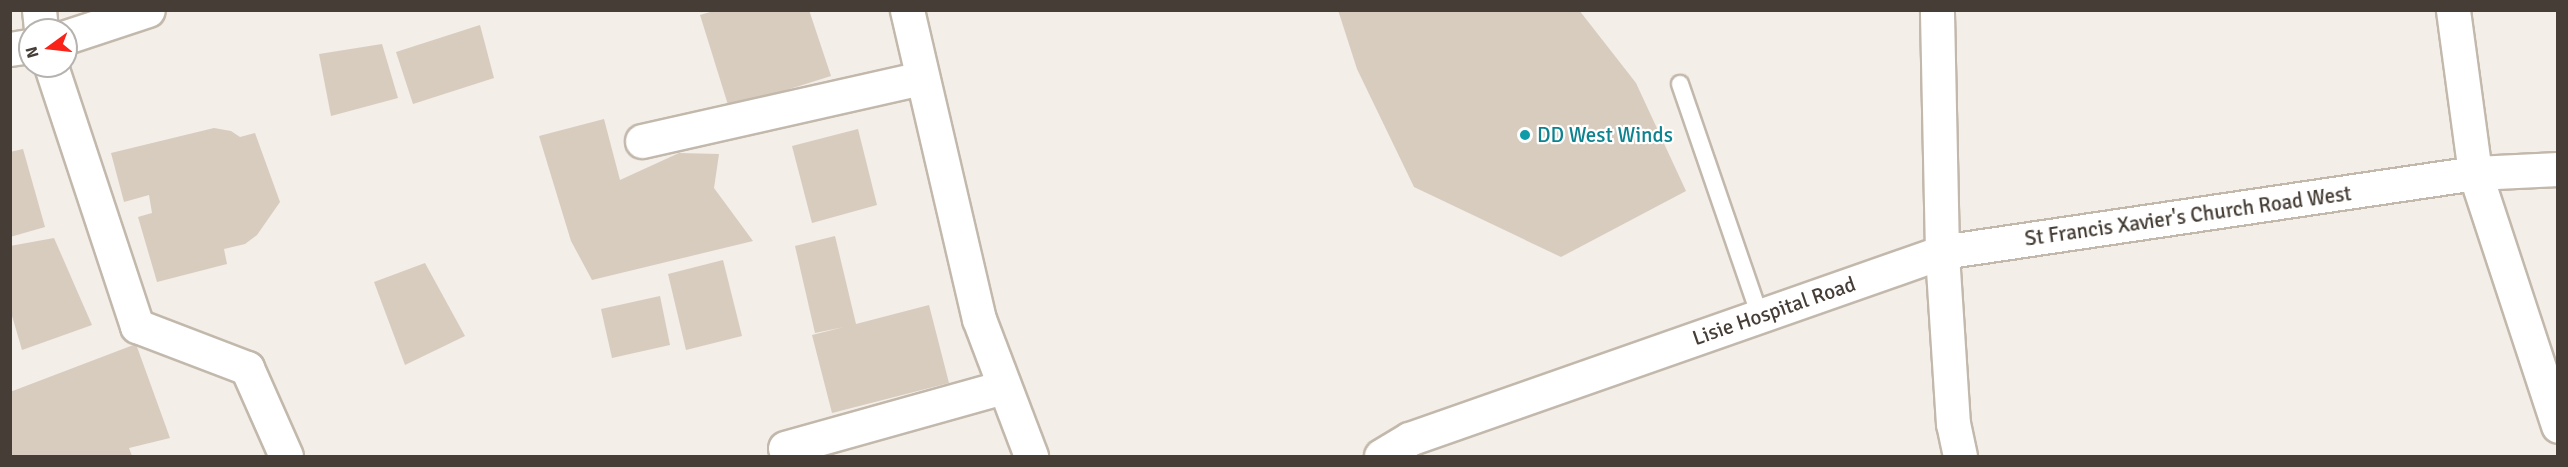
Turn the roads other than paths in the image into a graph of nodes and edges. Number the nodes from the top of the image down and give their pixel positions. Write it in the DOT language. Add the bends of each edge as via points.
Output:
graph roads {
  1 [pos="147,10"];
  2 [pos="907,10"];
  3 [pos="1937,10"];
  4 [pos="2453,10"];
  5 [pos="78,33"];
  6 [pos="55,78"];
  7 [pos="922,78"];
  8 [pos="1680,84"];
  9 [pos="642,141"];
  10 [pos="2558,169"];
  11 [pos="2475,173"];
  12 [pos="1942,252"];
  13 [pos="1760,316"];
  14 [pos="1004,387"];
  15 [pos="2558,426"];
  16 [pos="785,448"];
  17 [pos="286,456"];
  18 [pos="1031,456"];
  19 [pos="1381,456"];
  20 [pos="1960,456"];
  1 -- 5 [label="street"];
  2 -- 7 [label="street"];
  3 -- 12 [label="street"];
  4 -- 11 [label="street"];
  6 -- 17 [label="street" via="137,326 247,368"];
  7 -- 9 [label="street"];
  7 -- 14 [label="street" via="979,319"];
  8 -- 13 [label="lane"];
  10 -- 11 [label="street, St Francis Xavier's Church Road West"];
  11 -- 12 [label="street, St Francis Xavier's Church Road West"];
  11 -- 15 [label="street"];
  12 -- 13 [label="street, Lisie Hospital Road"];
  12 -- 20 [label="street" via="1953,424"];
  13 -- 19 [label="street, Lisie Hospital Road" via="1409,439"];
  14 -- 16 [label="street"];
  14 -- 18 [label="street"];
}
